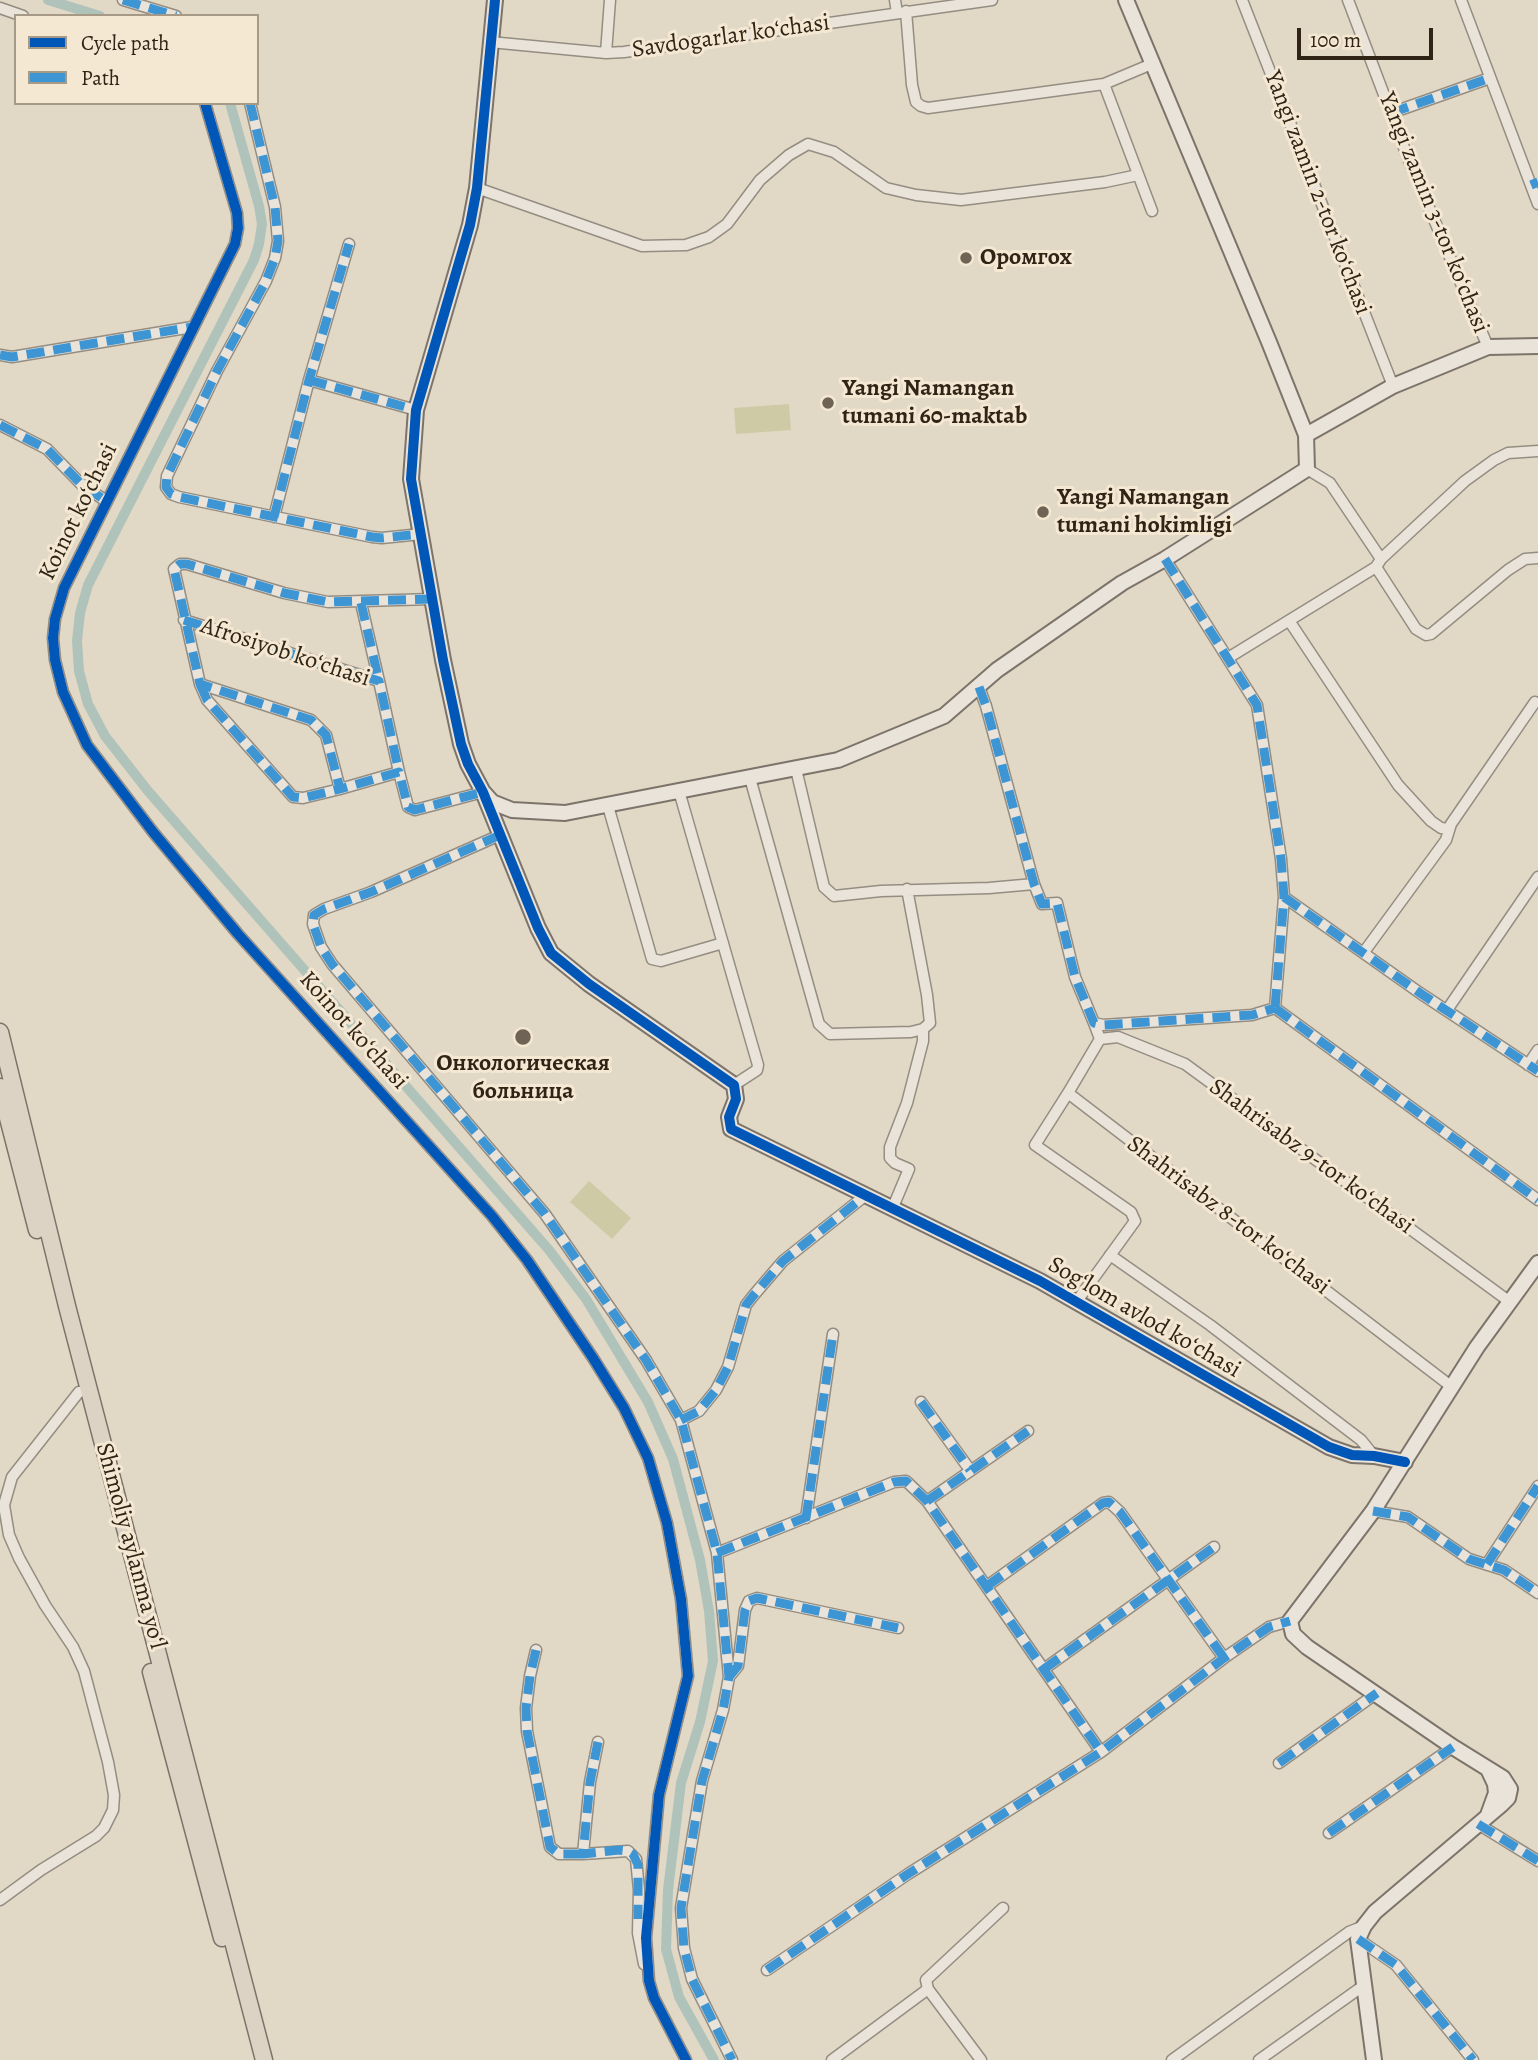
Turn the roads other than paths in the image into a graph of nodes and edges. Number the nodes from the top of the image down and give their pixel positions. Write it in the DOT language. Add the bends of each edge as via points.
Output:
graph roads {
  1 [pos="123,0"];
  2 [pos="495,0"];
  3 [pos="610,0"];
  4 [pos="895,0"];
  5 [pos="992,0"];
  6 [pos="1126,0"];
  7 [pos="1242,0"];
  8 [pos="1348,0"];
  9 [pos="1461,0"];
  10 [pos="0,8"];
  11 [pos="901,12"];
  12 [pos="17,14"];
  13 [pos="169,14"];
  14 [pos="491,42"];
  15 [pos="606,53"];
  16 [pos="1154,63"];
  17 [pos="1490,78"];
  18 [pos="1104,84"];
  19 [pos="206,105"];
  20 [pos="250,105"];
  21 [pos="1391,113"];
  22 [pos="1138,175"];
  23 [pos="1534,183"];
  24 [pos="477,188"];
  25 [pos="1538,204"];
  26 [pos="1152,211"];
  27 [pos="349,244"];
  28 [pos="192,327"];
  29 [pos="1538,346"];
  30 [pos="1488,347"];
  31 [pos="0,355"];
  32 [pos="309,380"];
  33 [pos="1393,386"];
  34 [pos="416,410"];
  35 [pos="0,425"];
  36 [pos="1306,435"];
  37 [pos="1538,451"];
  38 [pos="1307,469"];
  39 [pos="106,501"];
  40 [pos="274,517"];
  41 [pos="421,534"];
  42 [pos="1538,558"];
  43 [pos="1165,559"];
  44 [pos="1379,563"];
  45 [pos="433,599"];
  46 [pos="361,603"];
  47 [pos="184,620"];
  48 [pos="1290,622"];
  49 [pos="1228,658"];
  50 [pos="379,681"];
  51 [pos="200,684"];
  52 [pos="979,687"];
  53 [pos="1535,702"];
  54 [pos="796,769"];
  55 [pos="399,772"];
  56 [pos="750,778"];
  57 [pos="340,789"];
  58 [pos="679,791"];
  59 [pos="483,792"];
  60 [pos="608,806"];
  61 [pos="1449,829"];
  62 [pos="500,835"];
  63 [pos="1538,877"];
  64 [pos="1034,884"];
  65 [pos="908,890"];
  66 [pos="1284,897"];
  67 [pos="723,943"];
  68 [pos="1364,952"];
  69 [pos="1275,1008"];
  70 [pos="1447,1010"];
  71 [pos="1094,1023"];
  72 [pos="923,1029"];
  73 [pos="0,1032"];
  74 [pos="1100,1039"];
  75 [pos="1538,1050"];
  76 [pos="3,1057"];
  77 [pos="1528,1065"];
  78 [pos="1538,1071"];
  79 [pos="734,1085"];
  80 [pos="0,1087"];
  81 [pos="1068,1093"];
  82 [pos="6,1126"];
  83 [pos="866,1195"];
  84 [pos="1538,1200"];
  85 [pos="893,1207"];
  86 [pos="1110,1255"];
  87 [pos="1538,1263"];
  88 [pos="1077,1301"];
  89 [pos="1510,1301"];
  90 [pos="833,1334"];
  91 [pos="1452,1387"];
  92 [pos="79,1392"];
  93 [pos="920,1402"];
  94 [pos="681,1420"];
  95 [pos="1028,1431"];
  96 [pos="1374,1456"];
  97 [pos="1405,1462"];
  98 [pos="970,1470"];
  99 [pos="1538,1486"];
  100 [pos="927,1501"];
  101 [pos="1373,1511"];
  102 [pos="806,1518"];
  103 [pos="1214,1548"];
  104 [pos="717,1553"];
  105 [pos="1487,1564"];
  106 [pos="1167,1579"];
  107 [pos="987,1586"];
  108 [pos="1538,1593"];
  109 [pos="1290,1621"];
  110 [pos="898,1628"];
  111 [pos="537,1650"];
  112 [pos="1224,1658"];
  113 [pos="1044,1669"];
  114 [pos="729,1677"];
  115 [pos="1377,1693"];
  116 [pos="598,1742"];
  117 [pos="1453,1746"];
  118 [pos="177,1748"];
  119 [pos="1101,1752"];
  120 [pos="1279,1763"];
  121 [pos="1483,1820"];
  122 [pos="1329,1833"];
  123 [pos="583,1854"];
  124 [pos="1538,1861"];
  125 [pos="0,1900"];
  126 [pos="1003,1908"];
  127 [pos="1361,1933"];
  128 [pos="767,1970"];
  129 [pos="237,1975"];
  130 [pos="649,1980"];
  131 [pos="1363,1986"];
  132 [pos="928,1989"];
  133 [pos="254,2060"];
  134 [pos="264,2060"];
  135 [pos="686,2060"];
  136 [pos="732,2060"];
  137 [pos="832,2060"];
  138 [pos="981,2060"];
  139 [pos="1172,2060"];
  140 [pos="1259,2060"];
  141 [pos="1374,2060"];
  142 [pos="1473,2060"];
  1 -- 13 [label="street"];
  2 -- 14 [label="street"];
  3 -- 15 [label="street, Savdogarlar koʻchasi"];
  4 -- 11 [label="street"];
  5 -- 11 [label="street, Savdogarlar koʻchasi"];
  6 -- 16 [label="street"];
  7 -- 33 [label="street, Yangi zamin 2-tor koʻchasi"];
  8 -- 21 [label="street, Yangi zamin 3-tor koʻchasi"];
  9 -- 17 [label="street"];
  10 -- 12 [label="street"];
  11 -- 15 [label="street, Savdogarlar koʻchasi"];
  11 -- 18 [label="street" via="912,85 921,106"];
  14 -- 15 [label="street, Savdogarlar koʻchasi"];
  14 -- 24 [label="street"];
  16 -- 18 [label="street"];
  16 -- 36 [label="street"];
  17 -- 21 [label="street"];
  17 -- 23 [label="street"];
  18 -- 22 [label="street"];
  19 -- 28 [label="street, Koinot koʻchasi" via="238,228 235,244"];
  20 -- 40 [label="street" via="275,207 275,258 165,482 167,491 179,497"];
  21 -- 30 [label="street, Yangi zamin 3-tor koʻchasi"];
  22 -- 24 [label="street" via="961,200 886,188 834,152 808,144 760,180 727,224 686,246 642,246"];
  22 -- 26 [label="street"];
  23 -- 25 [label="street"];
  24 -- 34 [label="street"];
  27 -- 32 [label="street"];
  28 -- 31 [label="street" via="12,357"];
  28 -- 39 [label="street, Koinot koʻchasi"];
  29 -- 30 [label="street"];
  30 -- 33 [label="street"];
  32 -- 34 [label="street"];
  32 -- 40 [label="street"];
  33 -- 36 [label="street"];
  34 -- 41 [label="street" via="411,479"];
  35 -- 39 [label="street, Koinot koʻchasi" via="47,449 81,484"];
  36 -- 38 [label="street"];
  37 -- 44 [label="street" via="1507,453 1494,460 1465,481"];
  38 -- 43 [label="street"];
  38 -- 44 [label="street" via="1330,483"];
  39 -- 130 [label="street, Koinot koʻchasi" via="64,588 55,619 55,660 82,736 238,934 492,1216 551,1294 624,1408 648,1458 660,1493 681,1599 688,1676 657,1806 646,1938"];
  40 -- 41 [label="street" via="373,537"];
  41 -- 45 [label="street"];
  42 -- 44 [label="street" via="1525,559 1508,570 1426,635 1416,629"];
  43 -- 49 [label="street"];
  43 -- 52 [label="street" via="1122,583"];
  44 -- 48 [label="street"];
  45 -- 46 [label="street, Afrosiyob koʻchasi"];
  45 -- 59 [label="street" via="455,720 468,764"];
  46 -- 47 [label="street, Afrosiyob koʻchasi" via="310,600 180,564 173,572"];
  46 -- 50 [label="street"];
  47 -- 50 [label="street, Afrosiyob koʻchasi"];
  47 -- 51 [label="street, Afrosiyob koʻchasi"];
  48 -- 49 [label="street"];
  48 -- 61 [label="street" via="1398,785 1431,821"];
  49 -- 66 [label="street" via="1257,705"];
  50 -- 55 [label="street, Afrosiyob koʻchasi"];
  51 -- 57 [label="street" via="311,720 326,735"];
  51 -- 57 [label="street, Afrosiyob koʻchasi" via="207,699 293,797"];
  52 -- 54 [label="street" via="944,716 838,760"];
  52 -- 64 [label="street"];
  53 -- 61 [label="street"];
  54 -- 56 [label="street"];
  54 -- 65 [label="street" via="828,893 838,897"];
  55 -- 57 [label="street, Afrosiyob koʻchasi"];
  55 -- 59 [label="street, Afrosiyob koʻchasi" via="406,804 412,810"];
  56 -- 58 [label="street"];
  56 -- 72 [label="street" via="819,1024 830,1034 841,1035"];
  58 -- 60 [label="street"];
  58 -- 67 [label="street"];
  59 -- 60 [label="street" via="492,802 512,810 565,813"];
  59 -- 62 [label="street"];
  60 -- 67 [label="street" via="652,959 662,961"];
  61 -- 68 [label="street" via="1446,840"];
  62 -- 79 [label="street" via="551,953"];
  62 -- 94 [label="street" via="324,909 314,915 313,924 331,964 545,1214 646,1360"];
  63 -- 70 [label="street"];
  64 -- 65 [label="street"];
  64 -- 71 [label="street" via="1042,904 1056,903 1074,977"];
  65 -- 72 [label="street" via="930,1012 930,1023"];
  66 -- 68 [label="street"];
  66 -- 69 [label="street"];
  67 -- 79 [label="street" via="758,1065"];
  68 -- 70 [label="street"];
  69 -- 71 [label="street" via="1252,1015"];
  69 -- 84 [label="street"];
  70 -- 77 [label="street"];
  71 -- 74 [label="street"];
  72 -- 85 [label="street" via="908,1103 891,1147 890,1158 909,1169"];
  73 -- 76 [label="main road, Shimoliy aylanma yoʻl"];
  74 -- 81 [label="street"];
  74 -- 89 [label="street, Shahrisabz 9-tor koʻchasi" via="1118,1037 1185,1064"];
  75 -- 77 [label="street"];
  76 -- 118 [label="main road, Shimoliy aylanma yoʻl"];
  77 -- 78 [label="street"];
  79 -- 83 [label="street, Sogʻlom avlod koʻchasi" via="731,1129"];
  80 -- 82 [label="main road, Shimoliy aylanma yoʻl"];
  81 -- 86 [label="street" via="1035,1145 1135,1216 1135,1224"];
  81 -- 91 [label="street, Shahrisabz 8-tor koʻchasi"];
  82 -- 92 [label="main road, Shimoliy aylanma yoʻl"];
  83 -- 85 [label="street, Sogʻlom avlod koʻchasi"];
  83 -- 94 [label="street" via="783,1261 753,1296 716,1391 699,1411"];
  85 -- 88 [label="street, Sogʻlom avlod koʻchasi"];
  86 -- 88 [label="street"];
  86 -- 96 [label="street" via="1210,1325 1361,1440"];
  87 -- 89 [label="street"];
  88 -- 96 [label="street, Sogʻlom avlod koʻchasi" via="1329,1447"];
  89 -- 91 [label="street"];
  90 -- 102 [label="street"];
  91 -- 97 [label="street"];
  92 -- 118 [label="main road, Shimoliy aylanma yoʻl"];
  92 -- 125 [label="street" via="12,1477 4,1505 19,1558 84,1671 108,1762 113,1810 96,1836"];
  93 -- 98 [label="street"];
  94 -- 104 [label="street"];
  95 -- 98 [label="street"];
  96 -- 97 [label="street, Sogʻlom avlod koʻchasi"];
  97 -- 101 [label="street"];
  98 -- 100 [label="street"];
  99 -- 105 [label="street"];
  100 -- 102 [label="street" via="900,1480"];
  100 -- 107 [label="street"];
  101 -- 105 [label="street" via="1408,1517 1469,1559"];
  101 -- 109 [label="street"];
  102 -- 104 [label="street"];
  103 -- 106 [label="street"];
  104 -- 114 [label="street"];
  105 -- 108 [label="street"];
  106 -- 107 [label="street" via="1109,1502"];
  106 -- 112 [label="street"];
  106 -- 113 [label="street"];
  107 -- 113 [label="street"];
  109 -- 112 [label="street" via="1269,1627"];
  109 -- 115 [label="street" via="1293,1634 1307,1647"];
  110 -- 114 [label="street" via="757,1598 749,1601 745,1610 738,1666"];
  111 -- 123 [label="street" via="526,1708 527,1731 550,1847 559,1854"];
  112 -- 119 [label="street"];
  113 -- 119 [label="street"];
  114 -- 136 [label="street" via="702,1781 681,1908 692,1979"];
  115 -- 117 [label="street"];
  115 -- 120 [label="street"];
  116 -- 123 [label="street"];
  117 -- 121 [label="street" via="1488,1768 1495,1784 1496,1793"];
  117 -- 122 [label="street"];
  118 -- 129 [label="main road, Shimoliy aylanma yoʻl"];
  119 -- 128 [label="street" via="930,1859"];
  121 -- 124 [label="street"];
  121 -- 127 [label="street" via="1375,1912"];
  123 -- 130 [label="street" via="628,1850 636,1859 639,1943"];
  126 -- 132 [label="street" via="928,1977"];
  127 -- 131 [label="street"];
  127 -- 139 [label="street" via="1349,1932"];
  127 -- 142 [label="street" via="1396,1965"];
  129 -- 133 [label="main road, Shimoliy aylanma yoʻl"];
  129 -- 134 [label="main road, Shimoliy aylanma yoʻl"];
  130 -- 135 [label="street"];
  131 -- 140 [label="street"];
  131 -- 141 [label="street"];
  132 -- 137 [label="street"];
  132 -- 138 [label="street"];
}
